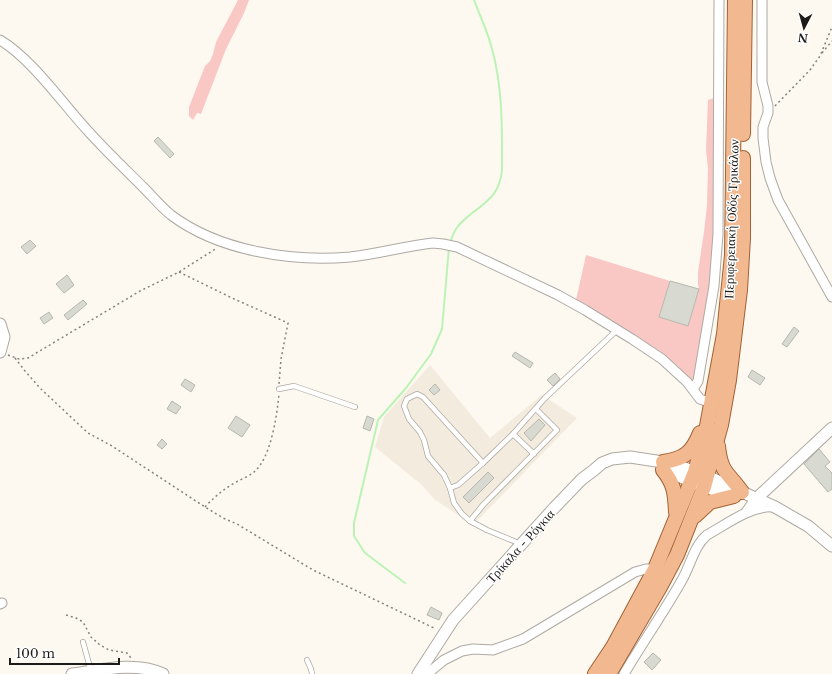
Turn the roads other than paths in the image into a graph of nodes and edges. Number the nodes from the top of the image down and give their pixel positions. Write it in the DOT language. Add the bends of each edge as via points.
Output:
graph roads {
  1 [pos="719,0"];
  2 [pos="735,0"];
  3 [pos="745,0"];
  4 [pos="762,0"];
  5 [pos="0,40"];
  6 [pos="832,297"];
  7 [pos="0,324"];
  8 [pos="617,330"];
  9 [pos="0,352"];
  10 [pos="279,389"];
  11 [pos="693,389"];
  12 [pos="711,406"];
  13 [pos="355,407"];
  14 [pos="536,409"];
  15 [pos="832,428"];
  16 [pos="513,434"];
  17 [pos="718,439"];
  18 [pos="534,454"];
  19 [pos="483,463"];
  20 [pos="663,466"];
  21 [pos="699,479"];
  22 [pos="450,488"];
  23 [pos="745,495"];
  24 [pos="775,507"];
  25 [pos="748,511"];
  26 [pos="676,515"];
  27 [pos="470,521"];
  28 [pos="691,521"];
  29 [pos="522,544"];
  30 [pos="832,546"];
  31 [pos="655,569"];
  32 [pos="83,642"];
  33 [pos="307,660"];
  34 [pos="91,671"];
  35 [pos="72,674"];
  36 [pos="163,674"];
  37 [pos="312,674"];
  38 [pos="418,674"];
  39 [pos="427,674"];
  40 [pos="595,674"];
  41 [pos="609,674"];
  42 [pos="624,674"];
  1 -- 11 [label="street" via="717,245 714,286 698,381"];
  2 -- 12 [label="main road, Περιφερειακή Οδός Τρικάλων" via="732,256 724,334"];
  3 -- 17 [label="main road, Περιφερειακή Οδός Τρικάλων" via="743,238 740,290 729,380"];
  4 -- 6 [label="street" via="762,82 768,106 763,126 766,162 778,200"];
  5 -- 8 [label="street" via="24,60 94,138 165,209 190,227 226,242 271,254 310,259 349,257 425,244 456,247 565,298"];
  7 -- 9 [label="street" via="4,337"];
  8 -- 11 [label="street" via="662,359"];
  8 -- 14 [label="lane" via="544,398"];
  10 -- 13 [label="lane" via="294,386"];
  11 -- 12 [label="street" via="700,399"];
  12 -- 20 [label="main road" via="697,441 689,452"];
  12 -- 21 [label="main road, Περιφερειακή Οδός Τρικάλων"];
  14 -- 16 [label="lane"];
  14 -- 18 [label="lane" via="557,430"];
  15 -- 23 [label="street"];
  16 -- 18 [label="lane"];
  16 -- 19 [label="lane"];
  17 -- 21 [label="main road, Περιφερειακή Οδός Τρικάλων"];
  17 -- 23 [label="main road" via="723,469"];
  18 -- 27 [label="lane"];
  19 -- 22 [label="lane" via="458,485"];
  19 -- 22 [label="lane" via="423,397 417,394 407,399 404,406 409,419 420,432 428,456 444,475"];
  20 -- 21 [label="street, Τρίκαλα - Ρόγκια"];
  20 -- 26 [label="main road" via="673,485"];
  20 -- 29 [label="street, Τρίκαλα - Ρόγκια" via="649,460 630,457 602,463 582,479"];
  21 -- 23 [label="street, Τρίκαλα - Ρόγκια"];
  21 -- 26 [label="main road, Περιφερειακή Οδός Τρικάλων"];
  21 -- 28 [label="main road, Περιφερειακή Οδός Τρικάλων"];
  22 -- 27 [label="lane" via="454,503"];
  23 -- 24 [label="street, Τρίκαλα - Ρόγκια"];
  23 -- 25 [label="street"];
  23 -- 28 [label="main road" via="710,502"];
  24 -- 25 [label="street" via="763,506"];
  24 -- 30 [label="street, Τρίκαλα - Ρόγκια" via="808,526"];
  25 -- 42 [label="street" via="707,535 699,543 666,608"];
  26 -- 31 [label="main road, Περιφερειακή Οδός Τρικάλων"];
  27 -- 29 [label="lane"];
  28 -- 41 [label="main road, Περιφερειακή Οδός Τρικάλων" via="667,574"];
  29 -- 38 [label="street, Τρίκαλα - Ρόγκια" via="453,620"];
  31 -- 39 [label="street" via="635,572 523,639 493,650 462,651 444,660"];
  31 -- 40 [label="main road, Περιφερειακή Οδός Τρικάλων"];
  32 -- 34 [label="lane"];
  33 -- 37 [label="lane"];
  34 -- 35 [label="street"];
  34 -- 36 [label="street" via="133,667"];
}
